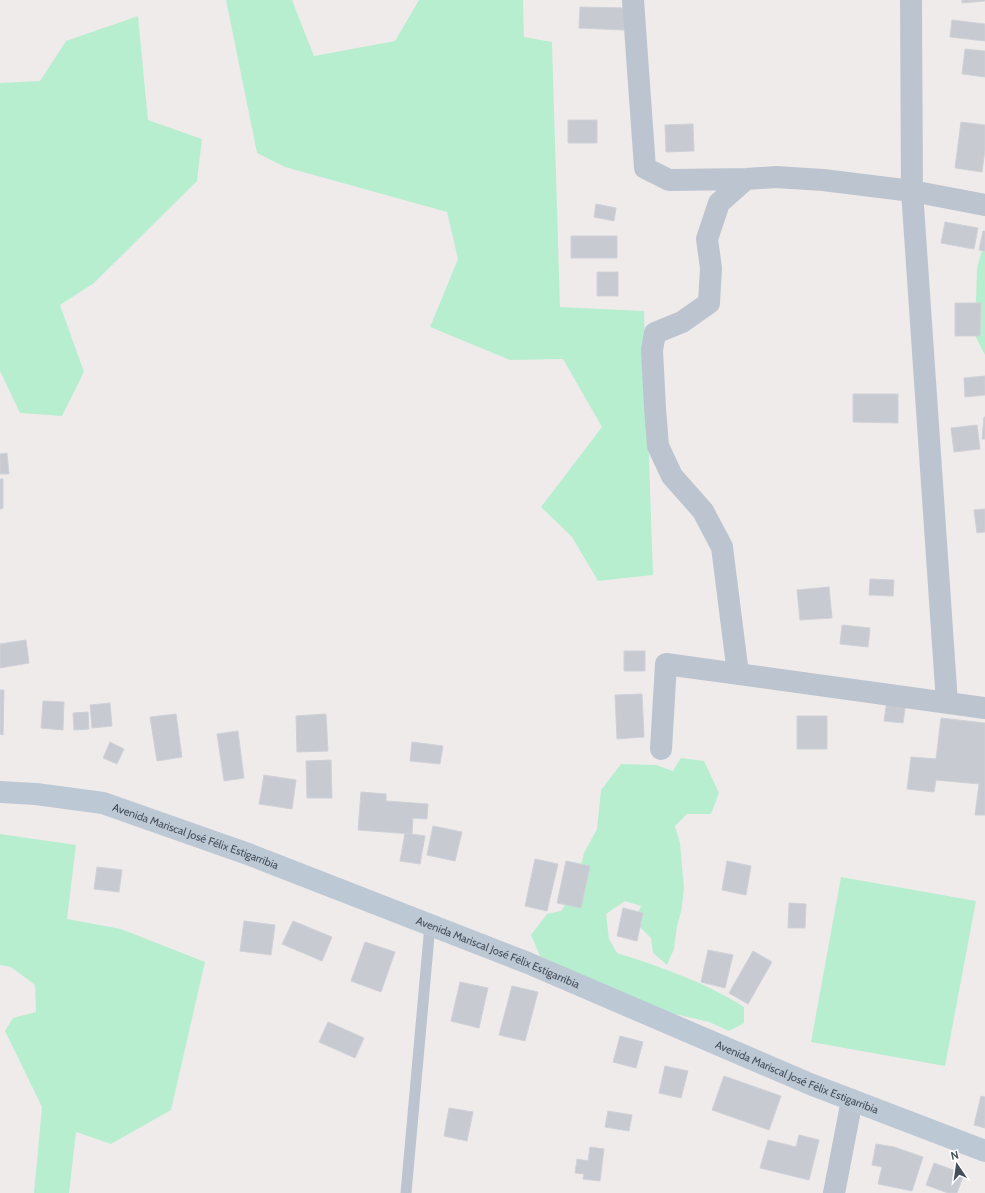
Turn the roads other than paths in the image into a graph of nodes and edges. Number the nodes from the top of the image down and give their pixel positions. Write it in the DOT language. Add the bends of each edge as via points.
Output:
graph roads {
  1 [pos="633,0"];
  2 [pos="911,0"];
  3 [pos="746,179"];
  4 [pos="912,190"];
  5 [pos="985,205"];
  6 [pos="738,674"];
  7 [pos="947,703"];
  8 [pos="985,708"];
  9 [pos="661,749"];
  10 [pos="0,792"];
  11 [pos="430,925"];
  12 [pos="852,1100"];
  13 [pos="985,1151"];
  14 [pos="406,1193"];
  15 [pos="834,1193"];
  1 -- 3 [label="street" via="645,168 669,180"];
  2 -- 4 [label="street"];
  3 -- 4 [label="street" via="776,177 823,180"];
  3 -- 6 [label="street" via="720,204 708,239 712,268 709,303 682,322 656,333 652,350 658,446 672,476 703,511 722,547"];
  4 -- 5 [label="street"];
  4 -- 7 [label="street"];
  6 -- 7 [label="street"];
  6 -- 9 [label="street" via="666,664"];
  7 -- 8 [label="street"];
  10 -- 11 [label="main road, Avenida Mariscal José Félix Estigarribia" via="103,803 248,854"];
  11 -- 12 [label="main road, Avenida Mariscal José Félix Estigarribia" via="528,963"];
  11 -- 14 [label="lane"];
  12 -- 13 [label="main road, Avenida Mariscal José Félix Estigarribia"];
  12 -- 15 [label="street"];
}
